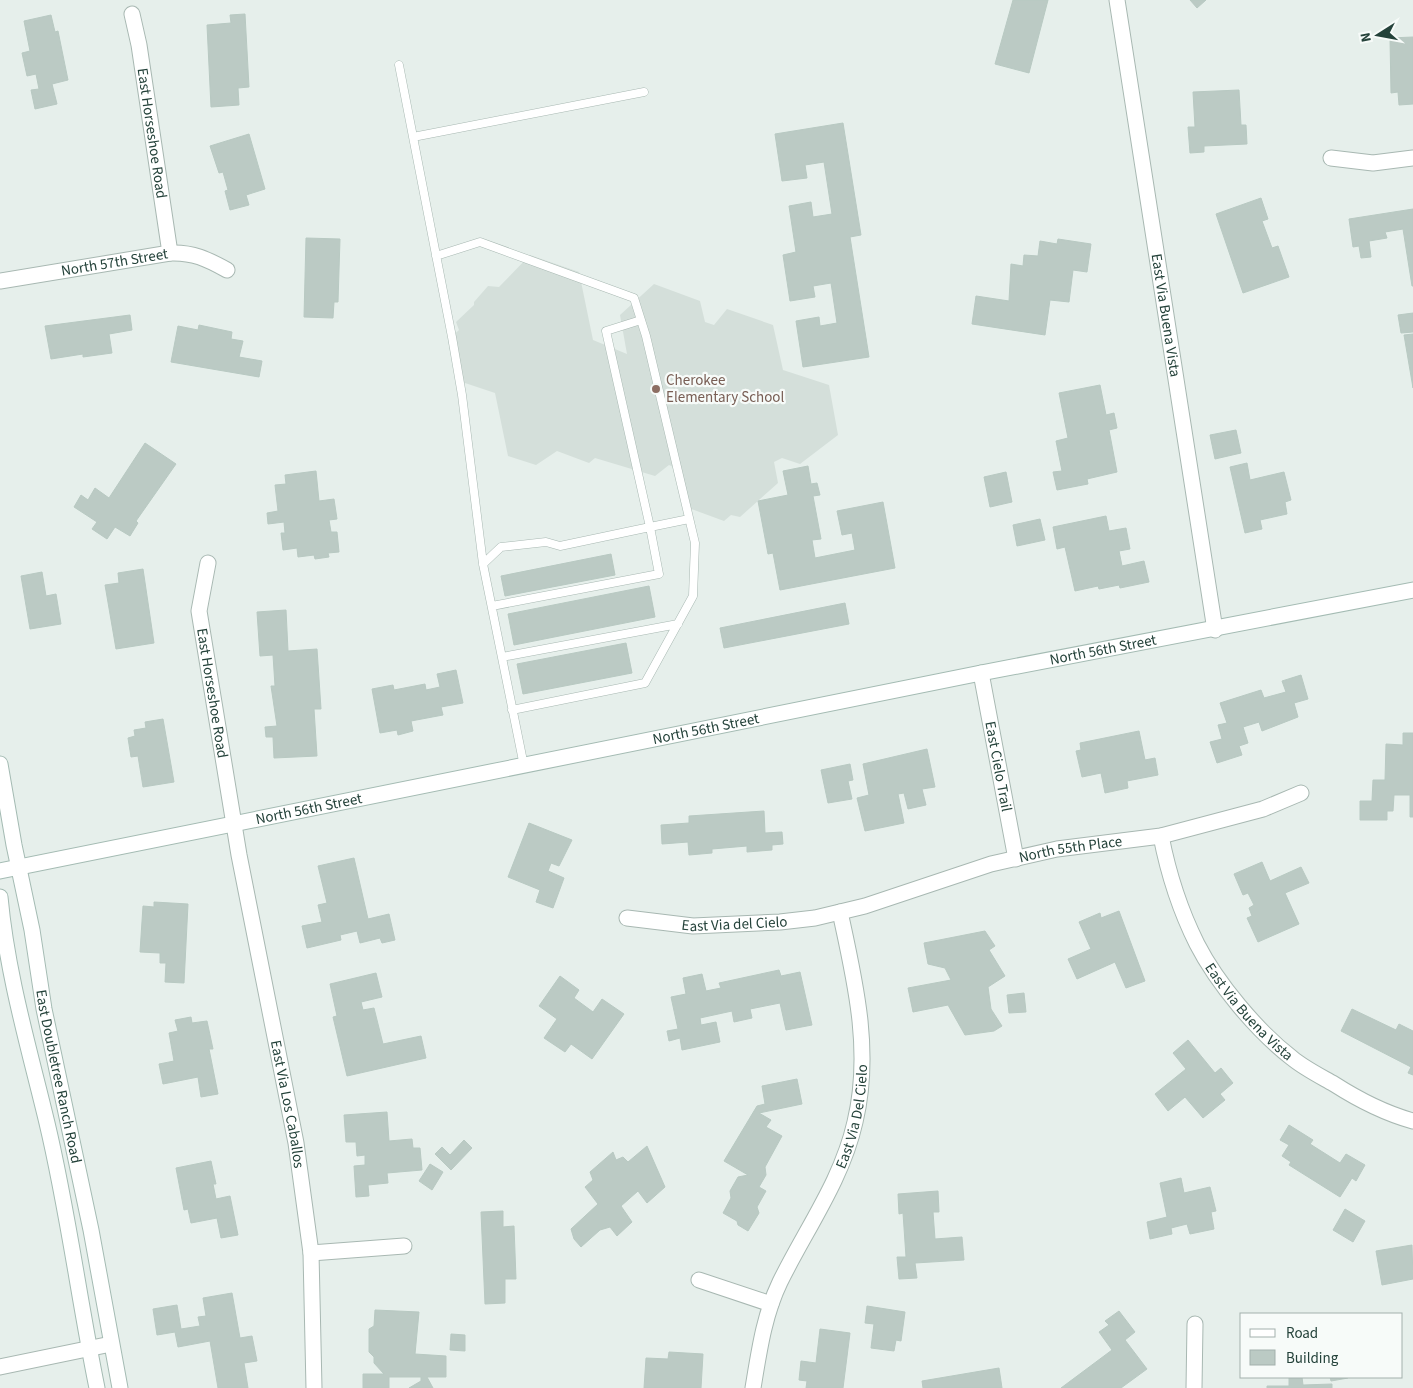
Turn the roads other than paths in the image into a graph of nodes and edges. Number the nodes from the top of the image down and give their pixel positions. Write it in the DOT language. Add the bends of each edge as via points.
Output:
graph roads {
  1 [pos="1117,0"];
  2 [pos="132,14"];
  3 [pos="398,64"];
  4 [pos="644,92"];
  5 [pos="413,137"];
  6 [pos="1331,158"];
  7 [pos="1413,158"];
  8 [pos="170,253"];
  9 [pos="436,256"];
  10 [pos="227,270"];
  11 [pos="0,281"];
  12 [pos="641,320"];
  13 [pos="689,519"];
  14 [pos="650,528"];
  15 [pos="208,563"];
  16 [pos="483,564"];
  17 [pos="1407,592"];
  18 [pos="492,606"];
  19 [pos="678,624"];
  20 [pos="1215,630"];
  21 [pos="502,657"];
  22 [pos="981,673"];
  23 [pos="512,710"];
  24 [pos="0,764"];
  25 [pos="524,766"];
  26 [pos="1301,793"];
  27 [pos="234,824"];
  28 [pos="1161,836"];
  29 [pos="1016,858"];
  30 [pos="18,868"];
  31 [pos="0,871"];
  32 [pos="0,897"];
  33 [pos="840,912"];
  34 [pos="627,918"];
  35 [pos="1413,1121"];
  36 [pos="404,1246"];
  37 [pos="312,1253"];
  38 [pos="699,1280"];
  39 [pos="771,1304"];
  40 [pos="1195,1324"];
  41 [pos="112,1344"];
  42 [pos="89,1349"];
  43 [pos="0,1367"];
  44 [pos="97,1388"];
  45 [pos="120,1388"];
  46 [pos="314,1388"];
  47 [pos="753,1388"];
  48 [pos="1194,1388"];
  1 -- 20 [label="street, East Via Buena Vista"];
  2 -- 8 [label="street, East Horseshoe Road"];
  3 -- 5 [label="lane"];
  4 -- 5 [label="lane"];
  5 -- 9 [label="lane"];
  6 -- 7 [label="street" via="1373,163"];
  8 -- 10 [label="street, North 57th Street" via="201,256"];
  8 -- 11 [label="street, North 57th Street"];
  9 -- 12 [label="lane" via="480,242 634,298"];
  9 -- 16 [label="lane" via="462,396"];
  12 -- 13 [label="lane"];
  12 -- 14 [label="lane" via="606,331"];
  13 -- 14 [label="lane"];
  13 -- 19 [label="lane" via="694,543 692,596"];
  14 -- 16 [label="lane" via="560,546 546,542 501,547"];
  14 -- 18 [label="lane" via="659,574"];
  15 -- 27 [label="street, East Horseshoe Road" via="200,611"];
  16 -- 18 [label="lane"];
  17 -- 20 [label="street, North 56th Street"];
  18 -- 21 [label="lane"];
  19 -- 21 [label="lane"];
  19 -- 23 [label="lane" via="645,683"];
  20 -- 22 [label="street, North 56th Street"];
  21 -- 23 [label="lane"];
  22 -- 25 [label="street, North 56th Street"];
  22 -- 29 [label="street, East Cielo Trail"];
  23 -- 25 [label="lane"];
  24 -- 30 [label="street, East Doubletree Ranch Road"];
  25 -- 27 [label="street, North 56th Street"];
  26 -- 28 [label="street, North 55th Place" via="1263,810"];
  27 -- 30 [label="street, North 56th Street"];
  27 -- 37 [label="street, East Via Los Caballos" via="296,1143"];
  28 -- 29 [label="street, North 55th Place" via="1057,849"];
  28 -- 35 [label="street, East Via Buena Vista" via="1178,897 1197,945 1227,989 1266,1034 1292,1059 1358,1098 1394,1116"];
  29 -- 33 [label="street, North 55th Place"];
  30 -- 31 [label="street, North 56th Street"];
  30 -- 41 [label="street, East Doubletree Ranch Road"];
  32 -- 42 [label="street, East Doubletree Ranch Road" via="20,1014 70,1235"];
  33 -- 34 [label="street, East Via del Cielo" via="780,922 693,926"];
  33 -- 39 [label="street, East Via Del Cielo" via="860,1012 863,1044 856,1122 830,1191"];
  36 -- 37 [label="street"];
  37 -- 46 [label="street, East Via Los Caballos"];
  38 -- 39 [label="street"];
  39 -- 47 [label="street, East Via Del Cielo"];
  40 -- 48 [label="street"];
  41 -- 42 [label="street"];
  41 -- 45 [label="street, East Doubletree Ranch Road"];
  42 -- 43 [label="street"];
  42 -- 44 [label="street, East Doubletree Ranch Road"];
}
